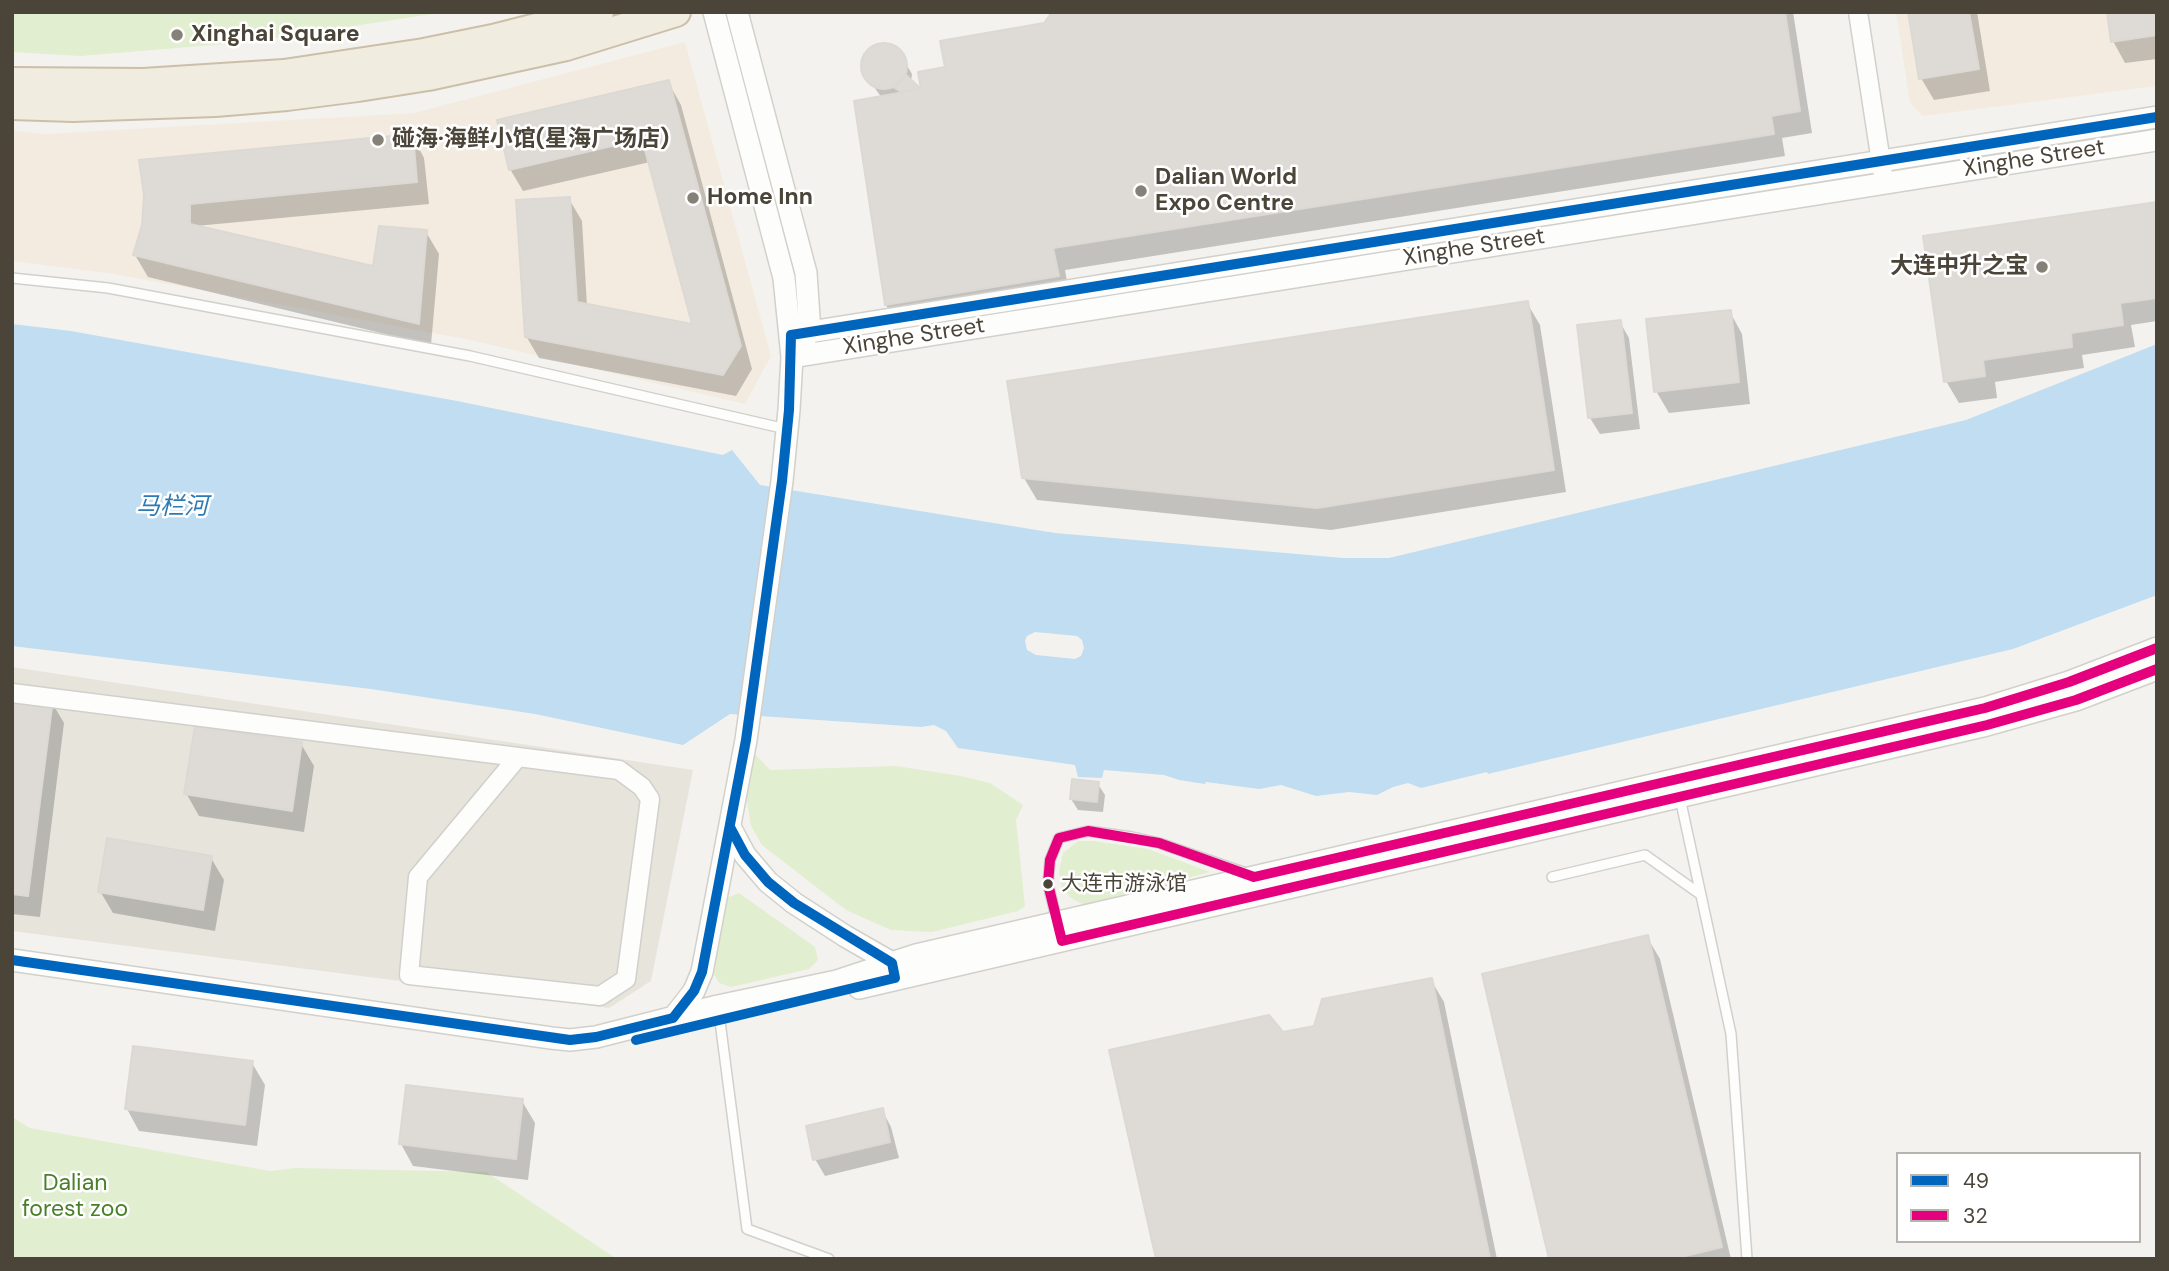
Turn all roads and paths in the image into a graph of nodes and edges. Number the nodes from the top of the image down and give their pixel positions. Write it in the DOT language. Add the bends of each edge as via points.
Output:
graph roads {
  1 [pos="598,12"];
  2 [pos="676,12"];
  3 [pos="714,12"];
  4 [pos="737,12"];
  5 [pos="1858,12"];
  6 [pos="12,82"];
  7 [pos="12,105"];
  8 [pos="2157,117"];
  9 [pos="2157,140"];
  10 [pos="1881,161"];
  11 [pos="1885,183"];
  12 [pos="12,278"];
  13 [pos="801,333"];
  14 [pos="792,357"];
  15 [pos="787,429"];
  16 [pos="2157,648"];
  17 [pos="2157,669"];
  18 [pos="12,693"];
  19 [pos="518,757"];
  20 [pos="1677,788"];
  21 [pos="730,827"];
  22 [pos="1254,877"];
  23 [pos="1552,877"];
  24 [pos="1700,894"];
  25 [pos="1060,932"];
  26 [pos="12,960"];
  27 [pos="893,970"];
  28 [pos="12,974"];
  29 [pos="719,1014"];
  30 [pos="673,1018"];
  31 [pos="829,1259"];
  32 [pos="1747,1259"];
  1 -- 6 [label="highway" via="505,37 296,73 143,83"];
  2 -- 7 [label="highway" via="555,48 358,87 204,103"];
  3 -- 13 [label="street"];
  4 -- 13 [label="street" via="806,274"];
  5 -- 10 [label="street"];
  8 -- 10 [label="street, Xinghe Street"];
  9 -- 11 [label="street, Xinghe Street"];
  10 -- 11 [label="street"];
  10 -- 13 [label="street, Xinghe Street"];
  11 -- 14 [label="street, Xinghe Street"];
  12 -- 15 [label="lane" via="108,288 470,356"];
  13 -- 14 [label="street"];
  14 -- 15 [label="street"];
  15 -- 21 [label="street" via="746,740"];
  16 -- 20 [label="street" via="1985,708"];
  17 -- 20 [label="street" via="2034,713"];
  18 -- 19 [label="street"];
  19 -- 19 [label="street" via="418,877 409,975 600,996 626,979 650,799 619,770"];
  20 -- 22 [label="street"];
  20 -- 24 [label="lane"];
  20 -- 25 [label="street"];
  21 -- 27 [label="street" via="745,855 776,889"];
  21 -- 30 [label="street" via="702,972"];
  22 -- 25 [label="street"];
  22 -- 25 [label="lane" via="1159,843 1088,831 1059,838 1050,860 1048,884"];
  23 -- 24 [label="lane" via="1645,855"];
  24 -- 32 [label="lane" via="1731,1034"];
  25 -- 27 [label="street"];
  26 -- 30 [label="street" via="570,1040"];
  27 -- 29 [label="street"];
  28 -- 29 [label="street" via="548,1052 597,1050"];
  29 -- 30 [label="street"];
  29 -- 31 [label="lane" via="747,1228"];
}
